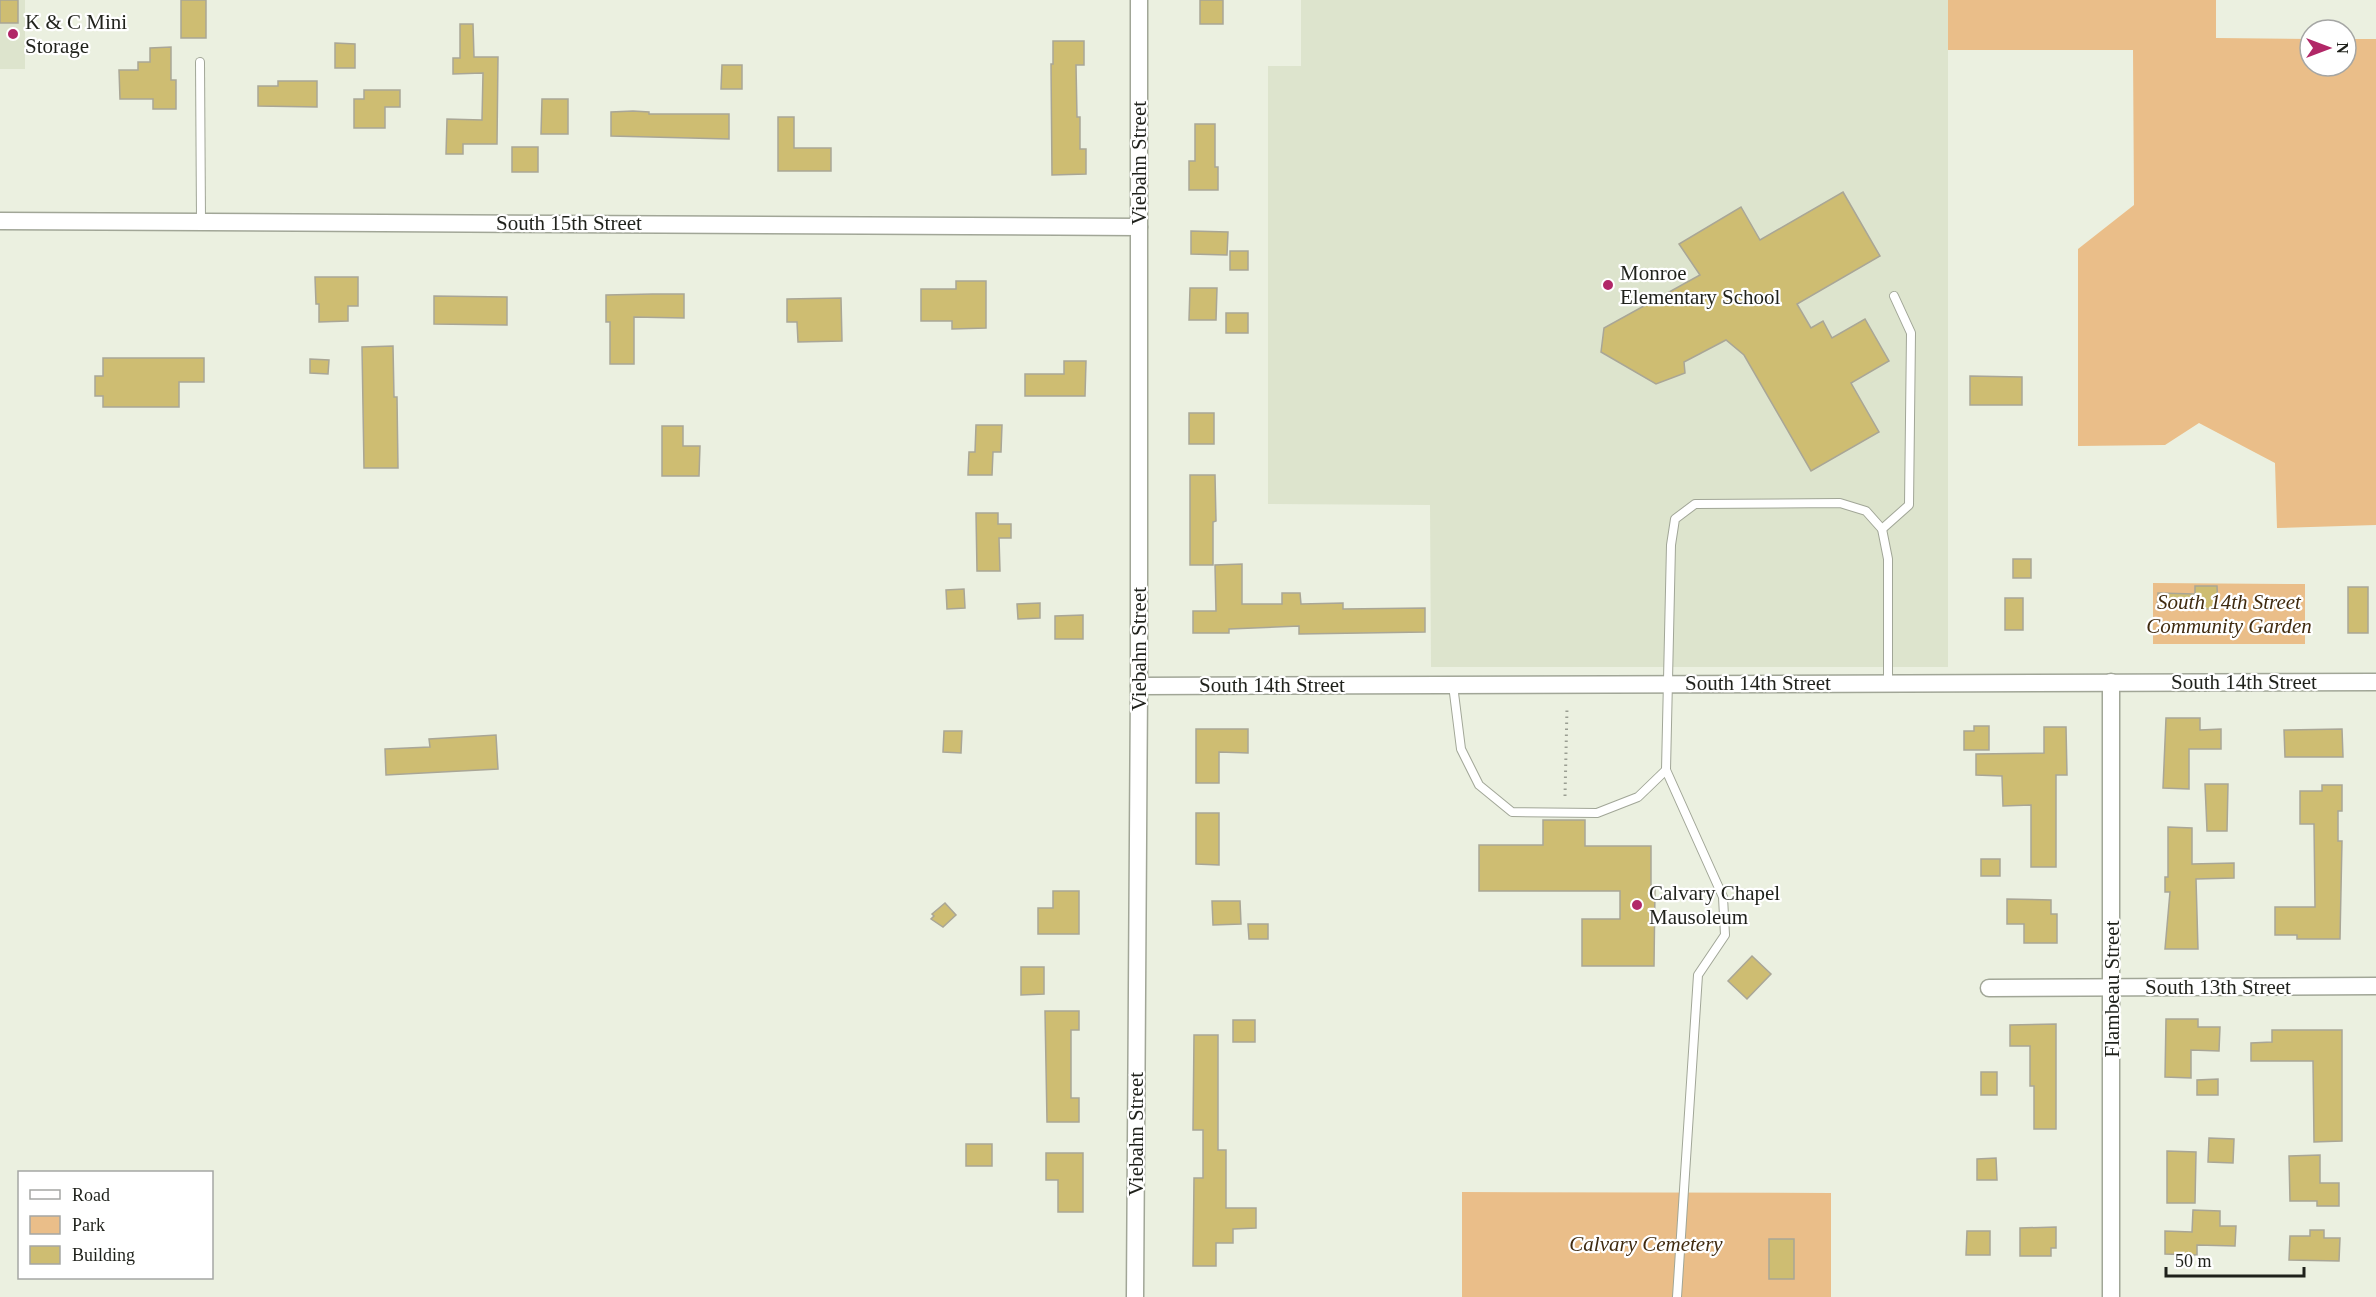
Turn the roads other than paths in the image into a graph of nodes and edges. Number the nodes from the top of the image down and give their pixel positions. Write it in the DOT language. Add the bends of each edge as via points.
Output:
graph roads {
  1 [pos="1139,0"];
  2 [pos="200,62"];
  3 [pos="0,221"];
  4 [pos="201,221"];
  5 [pos="1139,227"];
  6 [pos="1894,296"];
  7 [pos="1882,529"];
  8 [pos="2111,682"];
  9 [pos="2376,682"];
  10 [pos="1669,683"];
  11 [pos="1888,683"];
  12 [pos="1453,684"];
  13 [pos="1139,686"];
  14 [pos="1666,770"];
  15 [pos="2376,986"];
  16 [pos="2112,987"];
  17 [pos="1989,988"];
  18 [pos="1135,1297"];
  19 [pos="1677,1297"];
  20 [pos="2111,1297"];
  1 -- 5 [label="street, Viebahn Street"];
  2 -- 4 [label="lane"];
  3 -- 4 [label="street, South 15th Street"];
  4 -- 5 [label="street, South 15th Street"];
  5 -- 13 [label="street, Viebahn Street"];
  6 -- 7 [label="lane" via="1911,333 1909,505"];
  7 -- 10 [label="lane" via="1866,511 1840,503 1695,504 1675,519 1672,537"];
  7 -- 11 [label="lane" via="1888,559"];
  8 -- 9 [label="street, South 14th Street"];
  8 -- 11 [label="street, South 14th Street"];
  8 -- 16 [label="street, Flambeau Street"];
  10 -- 11 [label="street, South 14th Street"];
  10 -- 12 [label="street, South 14th Street"];
  10 -- 14 [label="lane"];
  12 -- 13 [label="street, South 14th Street"];
  12 -- 14 [label="lane" via="1461,749 1479,785 1512,812 1597,813 1638,797"];
  13 -- 18 [label="street, Viebahn Street"];
  14 -- 19 [label="lane" via="1723,897 1725,935 1698,975"];
  15 -- 16 [label="street, South 13th Street"];
  16 -- 17 [label="street, South 13th Street"];
  16 -- 20 [label="street, Flambeau Street"];
}
